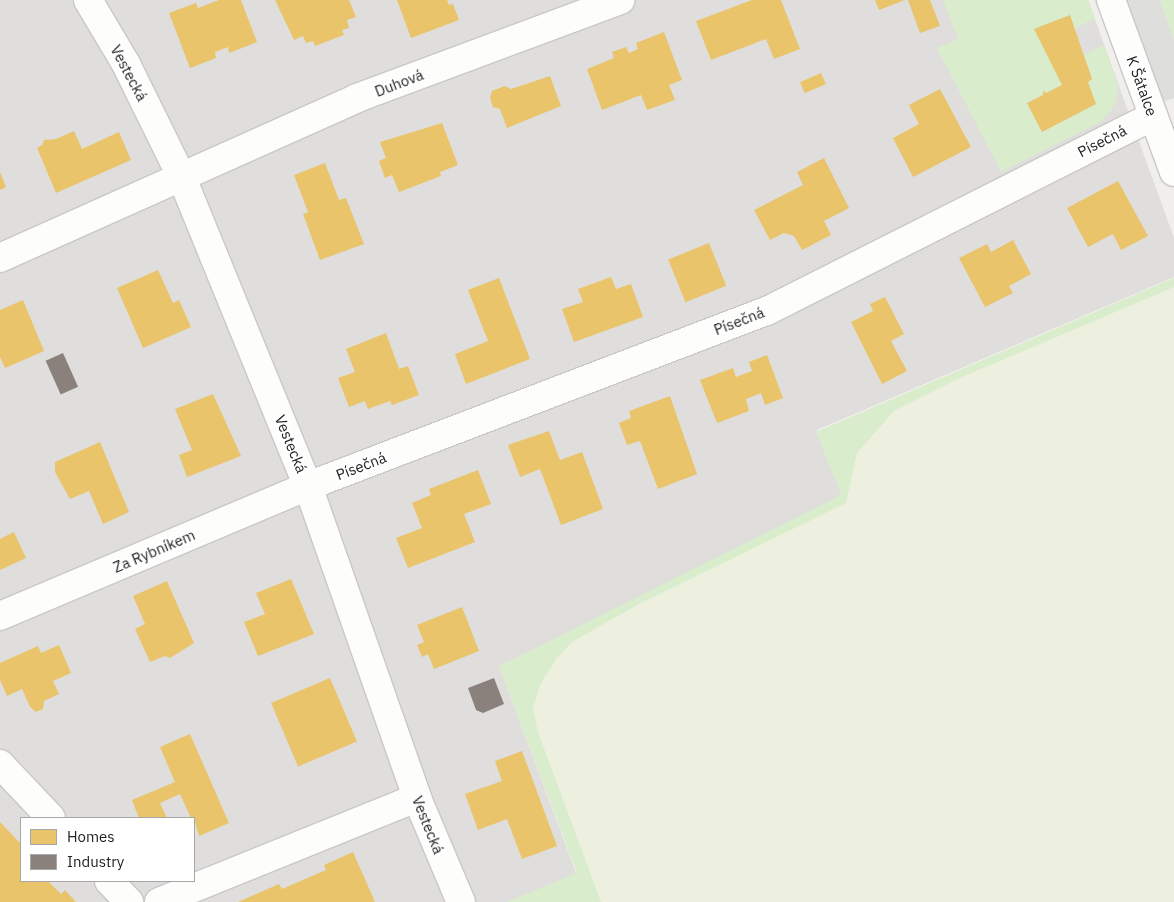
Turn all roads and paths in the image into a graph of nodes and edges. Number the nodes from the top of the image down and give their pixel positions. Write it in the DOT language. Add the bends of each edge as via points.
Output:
graph roads {
  1 [pos="88,0"];
  2 [pos="620,0"];
  3 [pos="1111,0"];
  4 [pos="1153,116"];
  5 [pos="1174,172"];
  6 [pos="182,178"];
  7 [pos="0,258"];
  8 [pos="308,486"];
  9 [pos="0,616"];
  10 [pos="0,764"];
  11 [pos="417,798"];
  12 [pos="50,817"];
  13 [pos="110,882"];
  14 [pos="129,902"];
  15 [pos="159,902"];
  16 [pos="461,902"];
  1 -- 6 [label="street, Vestecká" via="126,64"];
  2 -- 6 [label="street, Duhová" via="357,98"];
  3 -- 4 [label="street, K Šátalce"];
  4 -- 5 [label="street, K Šátalce"];
  4 -- 8 [label="street, Písečná" via="767,310"];
  6 -- 7 [label="street"];
  6 -- 8 [label="street, Vestecká"];
  8 -- 9 [label="street, Za Rybníkem"];
  8 -- 11 [label="street, Vestecká"];
  10 -- 12 [label="street"];
  11 -- 15 [label="street"];
  11 -- 16 [label="street, Vestecká"];
  13 -- 14 [label="street"];
}
